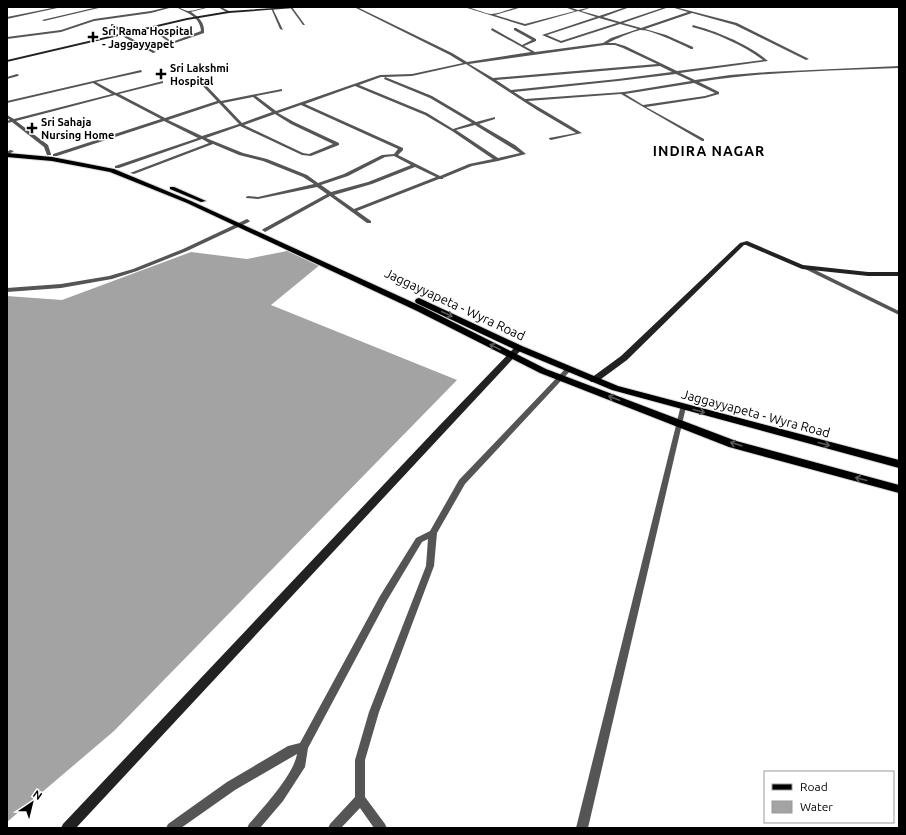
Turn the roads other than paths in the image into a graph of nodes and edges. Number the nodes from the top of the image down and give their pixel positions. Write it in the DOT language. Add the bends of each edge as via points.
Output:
graph roads {
  1 [pos="61,7"];
  2 [pos="102,7"];
  3 [pos="172,7"];
  4 [pos="177,7"];
  5 [pos="209,7"];
  6 [pos="219,7"];
  7 [pos="284,7"];
  8 [pos="306,7"];
  9 [pos="355,7"];
  10 [pos="465,7"];
  11 [pos="481,7"];
  12 [pos="521,7"];
  13 [pos="566,7"];
  14 [pos="591,7"];
  15 [pos="629,7"];
  16 [pos="668,7"];
  17 [pos="672,7"];
  18 [pos="291,8"];
  19 [pos="272,9"];
  20 [pos="474,9"];
  21 [pos="228,11"];
  22 [pos="578,11"];
  23 [pos="187,12"];
  24 [pos="692,12"];
  25 [pos="492,15"];
  26 [pos="196,16"];
  27 [pos="599,17"];
  28 [pos="7,18"];
  29 [pos="44,20"];
  30 [pos="620,23"];
  31 [pos="304,24"];
  32 [pos="112,25"];
  33 [pos="693,26"];
  34 [pos="150,27"];
  35 [pos="282,29"];
  36 [pos="492,29"];
  37 [pos="515,29"];
  38 [pos="642,29"];
  39 [pos="124,33"];
  40 [pos="7,38"];
  41 [pos="604,44"];
  42 [pos="523,45"];
  43 [pos="692,48"];
  44 [pos="154,52"];
  45 [pos="534,53"];
  46 [pos="807,59"];
  47 [pos="7,60"];
  48 [pos="467,63"];
  49 [pos="663,65"];
  50 [pos="899,67"];
  51 [pos="141,71"];
  52 [pos="675,72"];
  53 [pos="17,75"];
  54 [pos="381,76"];
  55 [pos="7,78"];
  56 [pos="192,79"];
  57 [pos="493,79"];
  58 [pos="93,82"];
  59 [pos="162,82"];
  60 [pos="695,82"];
  61 [pos="356,84"];
  62 [pos="281,90"];
  63 [pos="509,91"];
  64 [pos="621,93"];
  65 [pos="116,94"];
  66 [pos="253,95"];
  67 [pos="524,100"];
  68 [pos="7,102"];
  69 [pos="220,102"];
  70 [pos="302,104"];
  71 [pos="642,106"];
  72 [pos="275,113"];
  73 [pos="7,116"];
  74 [pos="494,118"];
  75 [pos="13,120"];
  76 [pos="165,120"];
  77 [pos="7,122"];
  78 [pos="476,123"];
  79 [pos="242,125"];
  80 [pos="453,130"];
  81 [pos="202,138"];
  82 [pos="551,139"];
  83 [pos="702,140"];
  84 [pos="213,143"];
  85 [pos="8,153"];
  86 [pos="52,155"];
  87 [pos="395,155"];
  88 [pos="498,160"];
  89 [pos="414,165"];
  90 [pos="117,167"];
  91 [pos="132,173"];
  92 [pos="441,178"];
  93 [pos="318,185"];
  94 [pos="331,194"];
  95 [pos="248,197"];
  96 [pos="353,210"];
  97 [pos="369,222"];
  98 [pos="243,223"];
  99 [pos="265,230"];
  100 [pos="807,268"];
  101 [pos="899,274"];
  102 [pos="7,290"];
  103 [pos="899,313"];
  104 [pos="515,352"];
  105 [pos="569,369"];
  106 [pos="561,378"];
  107 [pos="594,380"];
  108 [pos="684,407"];
  109 [pos="680,423"];
  110 [pos="899,464"];
  111 [pos="899,489"];
  112 [pos="433,533"];
  113 [pos="302,747"];
  114 [pos="360,799"];
  115 [pos="67,828"];
  116 [pos="172,828"];
  117 [pos="253,828"];
  118 [pos="334,828"];
  119 [pos="381,828"];
  120 [pos="582,828"];
  1 -- 28 [label="street"];
  2 -- 29 [label="street"];
  3 -- 40 [label="street" via="94,20 61,30"];
  4 -- 23 [label="street"];
  5 -- 23 [label="street"];
  6 -- 21 [label="street"];
  7 -- 21 [label="main road"];
  8 -- 18 [label="main road"];
  9 -- 48 [label="street"];
  10 -- 20 [label="street"];
  11 -- 20 [label="street"];
  12 -- 25 [label="street"];
  13 -- 22 [label="street"];
  14 -- 22 [label="street"];
  15 -- 27 [label="street"];
  16 -- 30 [label="street"];
  17 -- 24 [label="street"];
  18 -- 19 [label="main road"];
  18 -- 31 [label="street"];
  19 -- 21 [label="main road"];
  19 -- 35 [label="street"];
  20 -- 25 [label="street"];
  21 -- 26 [label="main road"];
  22 -- 25 [label="street" via="528,25"];
  22 -- 27 [label="street"];
  23 -- 26 [label="street"];
  24 -- 38 [label="street"];
  24 -- 46 [label="street" via="736,24"];
  26 -- 34 [label="main road"];
  26 -- 34 [label="street" via="203,26 203,32 172,43"];
  26 -- 39 [label="main road"];
  27 -- 30 [label="street"];
  27 -- 30 [label="street" via="544,35 561,42"];
  30 -- 38 [label="street"];
  32 -- 39 [label="street"];
  33 -- 52 [label="street" via="704,28 766,61"];
  34 -- 39 [label="main road"];
  36 -- 42 [label="street"];
  37 -- 42 [label="street" via="535,40"];
  38 -- 41 [label="street"];
  38 -- 43 [label="street"];
  39 -- 44 [label="street" via="130,40"];
  39 -- 47 [label="main road"];
  41 -- 45 [label="street"];
  41 -- 49 [label="street" via="620,45"];
  42 -- 45 [label="street"];
  45 -- 48 [label="street"];
  48 -- 54 [label="street" via="412,75"];
  48 -- 57 [label="street"];
  49 -- 52 [label="street"];
  49 -- 57 [label="street"];
  50 -- 60 [label="street" via="768,73"];
  51 -- 58 [label="street"];
  52 -- 60 [label="street"];
  52 -- 63 [label="street"];
  53 -- 55 [label="street"];
  54 -- 61 [label="street"];
  54 -- 78 [label="street" via="431,97"];
  56 -- 69 [label="street" via="201,82"];
  57 -- 63 [label="street"];
  58 -- 65 [label="street"];
  58 -- 68 [label="street"];
  59 -- 65 [label="street"];
  60 -- 64 [label="street"];
  60 -- 71 [label="street" via="718,93"];
  61 -- 70 [label="street"];
  61 -- 80 [label="street" via="411,107"];
  62 -- 66 [label="street"];
  63 -- 67 [label="street"];
  64 -- 67 [label="street"];
  64 -- 71 [label="street"];
  65 -- 75 [label="street"];
  65 -- 76 [label="street"];
  66 -- 69 [label="street"];
  66 -- 72 [label="street"];
  67 -- 82 [label="street" via="580,133"];
  69 -- 76 [label="street"];
  69 -- 79 [label="street"];
  70 -- 72 [label="street"];
  70 -- 87 [label="street" via="401,149"];
  71 -- 83 [label="street"];
  72 -- 79 [label="street"];
  72 -- 79 [label="street" via="336,144 309,155"];
  73 -- 75 [label="street"];
  74 -- 78 [label="street"];
  75 -- 77 [label="street"];
  75 -- 86 [label="street" via="46,146"];
  76 -- 81 [label="street"];
  76 -- 86 [label="street"];
  78 -- 80 [label="street"];
  78 -- 88 [label="street" via="524,154"];
  79 -- 81 [label="street"];
  80 -- 88 [label="street"];
  81 -- 84 [label="street"];
  81 -- 90 [label="street"];
  84 -- 91 [label="street"];
  84 -- 93 [label="street" via="293,171"];
  85 -- 86 [label="main road, Jaggayyapeta - Wyra Road"];
  85 -- 98 [label="main road" via="112,170"];
  86 -- 90 [label="main road, Jaggayyapeta - Wyra Road"];
  87 -- 89 [label="street"];
  87 -- 93 [label="street" via="384,156 346,175"];
  88 -- 92 [label="street" via="471,165"];
  89 -- 92 [label="street"];
  89 -- 94 [label="street" via="370,183"];
  90 -- 91 [label="main road, Jaggayyapeta - Wyra Road"];
  91 -- 98 [label="main road, Jaggayyapeta - Wyra Road" via="188,194"];
  92 -- 96 [label="street"];
  93 -- 94 [label="street"];
  93 -- 95 [label="street" via="258,198"];
  94 -- 96 [label="street"];
  94 -- 99 [label="street"];
  96 -- 97 [label="street"];
  98 -- 99 [label="main road, Jaggayyapeta - Wyra Road"];
  98 -- 102 [label="street" via="186,250 110,278 61,286"];
  104 -- 98 [label="main road, one-way"];
  99 -- 104 [label="main road, Jaggayyapeta - Wyra Road, one-way"];
  100 -- 101 [label="main road" via="868,274"];
  100 -- 103 [label="street"];
  100 -- 107 [label="main road" via="747,243 742,244 624,358"];
  104 -- 105 [label="main road, Jaggayyapeta - Wyra Road"];
  104 -- 106 [label="main road" via="543,371"];
  104 -- 115 [label="main road" via="436,433"];
  105 -- 106 [label="street"];
  105 -- 107 [label="main road, Jaggayyapeta - Wyra Road"];
  109 -- 106 [label="main road, one-way"];
  106 -- 112 [label="street" via="462,482"];
  107 -- 108 [label="main road, Jaggayyapeta - Wyra Road"];
  108 -- 109 [label="street"];
  108 -- 110 [label="main road, Jaggayyapeta - Wyra Road, one-way"];
  111 -- 109 [label="main road, one-way" via="733,444"];
  109 -- 120 [label="street"];
  112 -- 113 [label="street" via="418,540"];
  112 -- 114 [label="street" via="430,566 374,712 360,760"];
  113 -- 116 [label="street" via="292,750 231,786"];
  113 -- 117 [label="street" via="301,763 279,797"];
  114 -- 118 [label="street"];
  114 -- 119 [label="street"];
}
